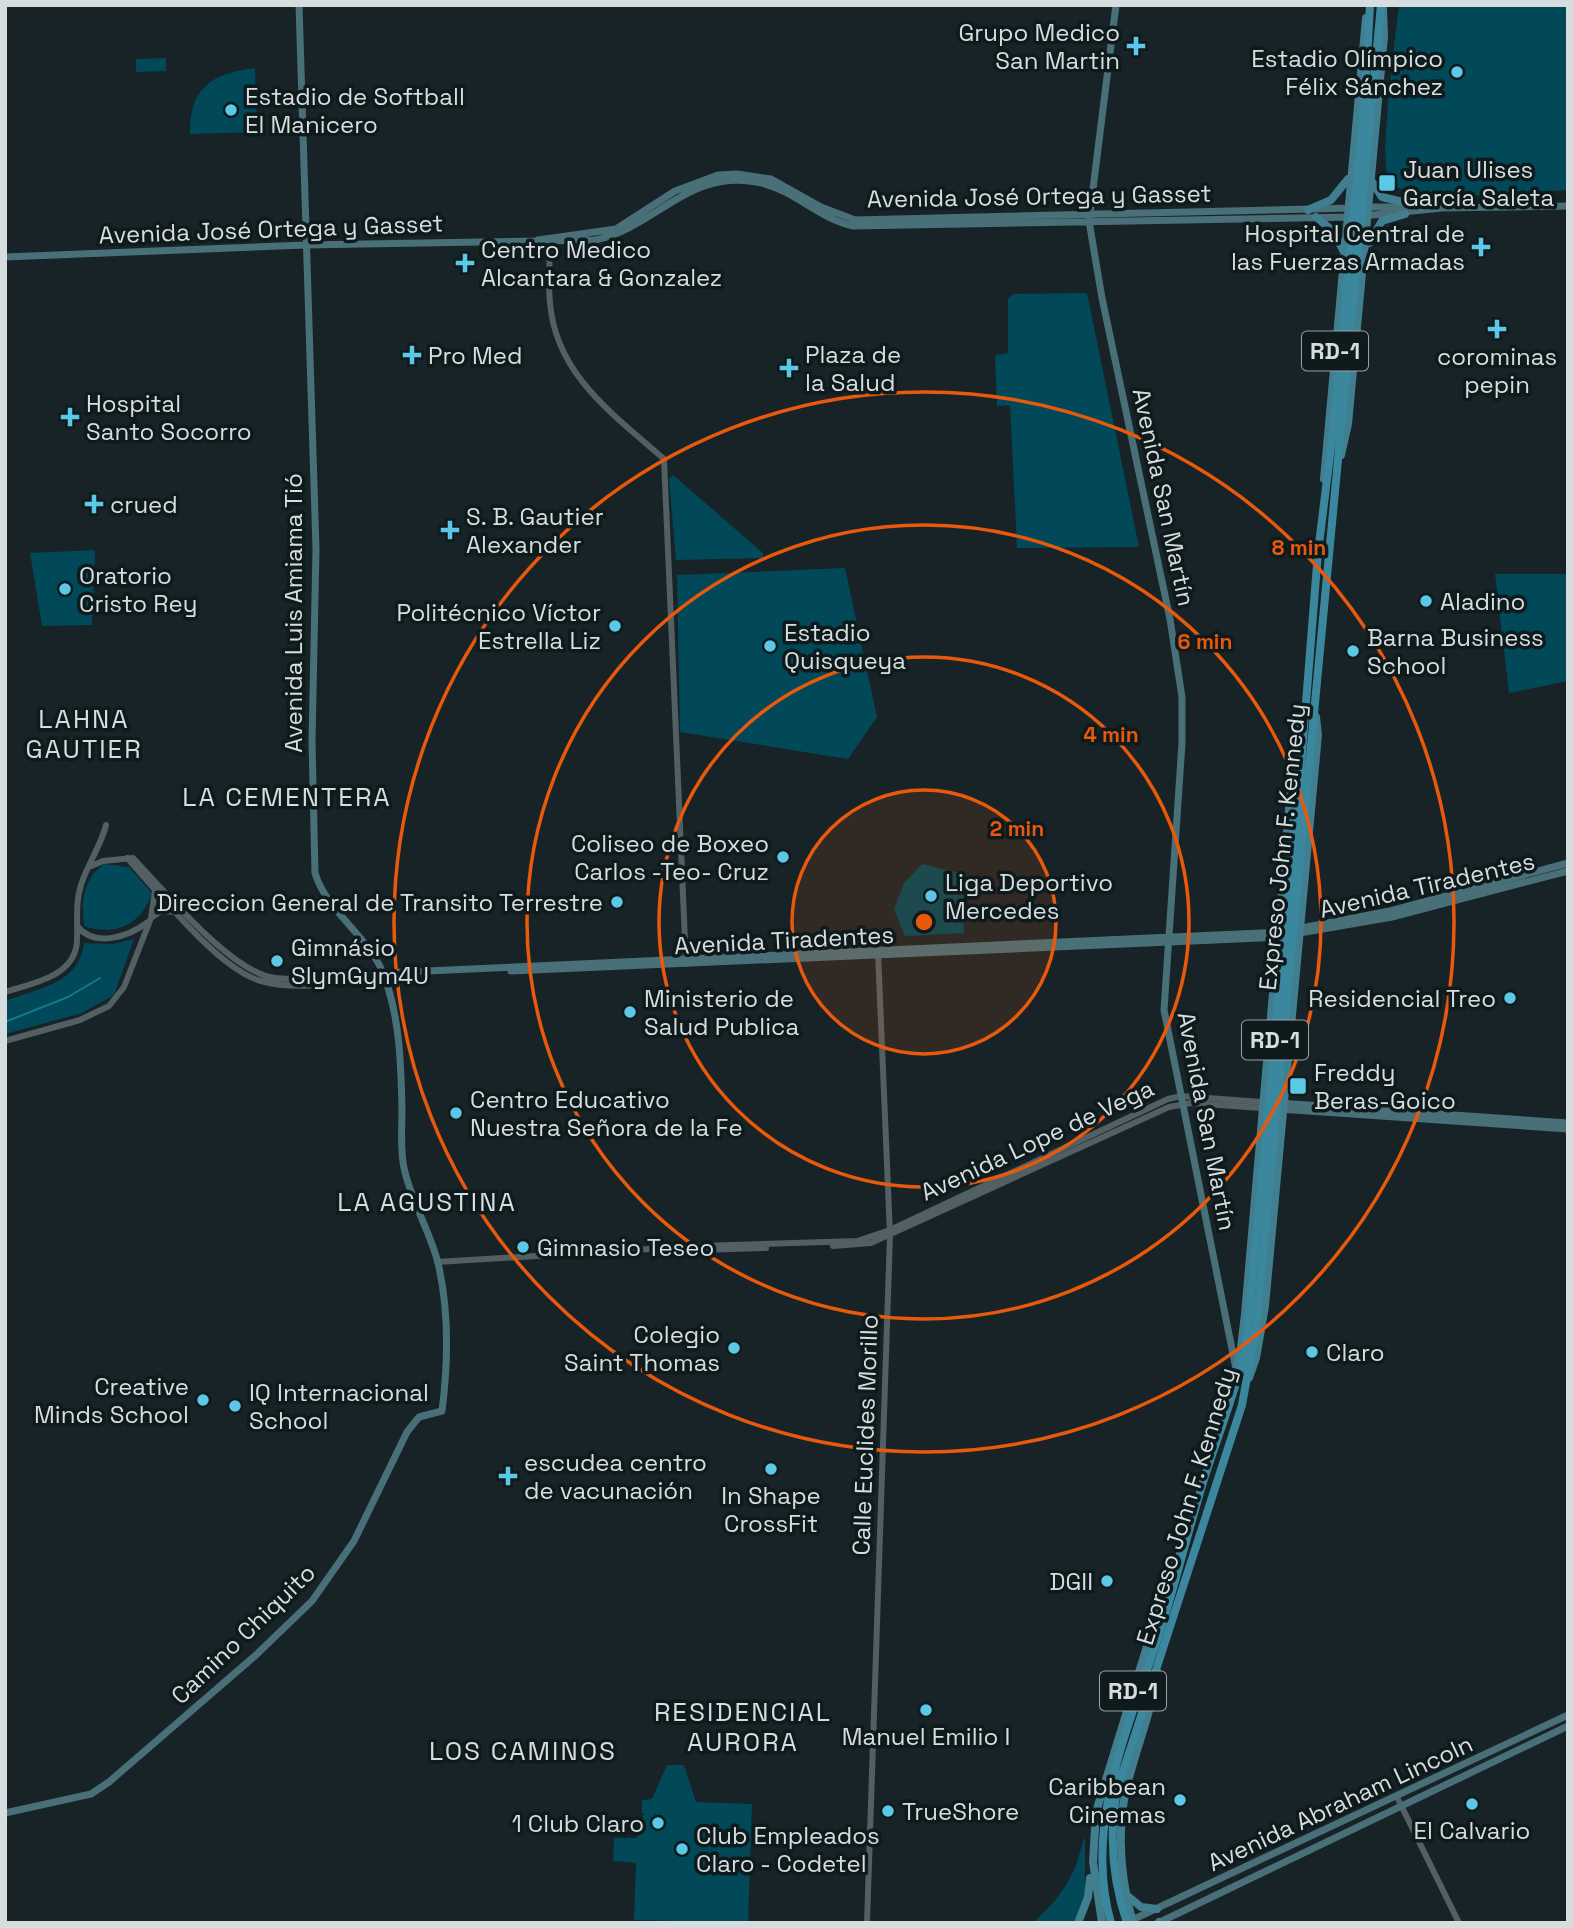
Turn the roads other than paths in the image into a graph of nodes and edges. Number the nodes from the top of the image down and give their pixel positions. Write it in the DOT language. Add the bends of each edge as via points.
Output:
graph roads {
  1 [pos="299,5"];
  2 [pos="1116,5"];
  3 [pos="1370,5"];
  4 [pos="1382,5"];
  5 [pos="1368,96"];
  6 [pos="1354,147"];
  7 [pos="1374,148"];
  8 [pos="1352,166"];
  9 [pos="1371,176"];
  10 [pos="1423,206"];
  11 [pos="1568,206"];
  12 [pos="1442,208"];
  13 [pos="1308,209"];
  14 [pos="1368,211"];
  15 [pos="1347,213"];
  16 [pos="1405,214"];
  17 [pos="1316,217"];
  18 [pos="1089,218"];
  19 [pos="550,239"];
  20 [pos="306,245"];
  21 [pos="1344,253"];
  22 [pos="5,257"];
  23 [pos="1363,266"];
  24 [pos="1342,276"];
  25 [pos="1362,278"];
  26 [pos="1338,423"];
  27 [pos="1338,466"];
  28 [pos="1324,493"];
  29 [pos="1315,712"];
  30 [pos="1303,720"];
  31 [pos="1304,779"];
  32 [pos="106,825"];
  33 [pos="1568,863"];
  34 [pos="89,867"];
  35 [pos="1286,868"];
  36 [pos="1305,870"];
  37 [pos="1568,871"];
  38 [pos="155,886"];
  39 [pos="176,912"];
  40 [pos="150,919"];
  41 [pos="77,926"];
  42 [pos="1299,931"];
  43 [pos="1278,935"];
  44 [pos="1167,939"];
  45 [pos="878,952"];
  46 [pos="685,961"];
  47 [pos="384,975"];
  48 [pos="1273,991"];
  49 [pos="5,992"];
  50 [pos="1293,992"];
  51 [pos="5,1041"];
  52 [pos="1268,1044"];
  53 [pos="1288,1045"];
  54 [pos="1181,1100"];
  55 [pos="1261,1105"];
  56 [pos="1282,1106"];
  57 [pos="1568,1126"];
  58 [pos="1257,1167"];
  59 [pos="1277,1168"];
  60 [pos="890,1232"];
  61 [pos="437,1262"];
  62 [pos="1255,1302"];
  63 [pos="1235,1371"];
  64 [pos="1246,1388"];
  65 [pos="442,1412"];
  66 [pos="1220,1426"];
  67 [pos="1185,1542"];
  68 [pos="1161,1657"];
  69 [pos="1568,1715"];
  70 [pos="1568,1726"];
  71 [pos="1397,1797"];
  72 [pos="1402,1806"];
  73 [pos="5,1812"];
  74 [pos="1093,1843"];
  75 [pos="1121,1866"];
  76 [pos="1094,1876"];
  77 [pos="1126,1893"];
  78 [pos="1157,1909"];
  79 [pos="1130,1922"];
  80 [pos="1158,1922"];
  81 [pos="867,1923"];
  82 [pos="1078,1923"];
  83 [pos="1102,1923"];
  84 [pos="1111,1923"];
  85 [pos="1459,1923"];
  1 -- 20 [label="main road, Avenida Luis Amiama Tió"];
  2 -- 18 [label="main road, Avenida San Martín"];
  3 -- 5 [label="highway, Expreso John F. Kennedy / RD-1"];
  3 -- 6 [label="main road, RD-1"];
  4 -- 5 [label="highway, Expreso John F. Kennedy / RD-1"];
  4 -- 7 [label="main road, RD-1" via="1384,37"];
  5 -- 26 [label="highway, Expreso John F. Kennedy / RD-1"];
  6 -- 7 [label="main road" via="1354,187 1362,193 1367,189"];
  6 -- 8 [label="main road, RD-1"];
  7 -- 9 [label="main road, RD-1"];
  8 -- 13 [label="main road" via="1337,195"];
  8 -- 15 [label="main road, RD-1"];
  9 -- 10 [label="main road" via="1382,197"];
  9 -- 14 [label="main road, RD-1"];
  10 -- 12 [label="main road, Avenida José Ortega y Gasset"];
  10 -- 14 [label="main road, Avenida José Ortega y Gasset"];
  11 -- 12 [label="main road, Avenida José Ortega y Gasset"];
  12 -- 16 [label="main road, Avenida José Ortega y Gasset"];
  13 -- 15 [label="main road, Avenida José Ortega y Gasset"];
  13 -- 18 [label="main road, Avenida José Ortega y Gasset"];
  14 -- 15 [label="main road, Avenida José Ortega y Gasset"];
  14 -- 16 [label="main road, Avenida José Ortega y Gasset"];
  14 -- 23 [label="main road, RD-1"];
  15 -- 17 [label="main road, Avenida José Ortega y Gasset"];
  15 -- 21 [label="main road, RD-1"];
  16 -- 23 [label="main road" via="1377,226"];
  17 -- 18 [label="main road, Avenida José Ortega y Gasset"];
  17 -- 21 [label="main road" via="1333,231"];
  18 -- 19 [label="main road, Avenida José Ortega y Gasset" via="855,220 771,179 737,174 711,176 684,187 616,229"];
  18 -- 44 [label="main road, Avenida San Martín" via="1182,697"];
  19 -- 20 [label="main road, Avenida José Ortega y Gasset"];
  19 -- 46 [label="street" via="550,303 569,364 590,394 664,459"];
  20 -- 22 [label="main road, Avenida José Ortega y Gasset"];
  20 -- 47 [label="main road, Avenida Luis Amiama Tió" via="316,549 314,861 323,892 366,943"];
  21 -- 24 [label="main road, RD-1"];
  23 -- 25 [label="main road, RD-1"];
  24 -- 25 [label="main road" via="1350,235 1356,232 1362,238"];
  24 -- 28 [label="main road, RD-1"];
  25 -- 27 [label="main road, RD-1" via="1348,424"];
  26 -- 27 [label="highway, Expreso John F. Kennedy / RD-1"];
  26 -- 28 [label="highway, Expreso John F. Kennedy / RD-1"];
  27 -- 29 [label="highway, Expreso John F. Kennedy / RD-1"];
  28 -- 30 [label="highway, Expreso John F. Kennedy / RD-1"];
  29 -- 31 [label="highway, Expreso John F. Kennedy / RD-1"];
  29 -- 36 [label="main road, RD-1" via="1318,735"];
  30 -- 31 [label="highway, Expreso John F. Kennedy / RD-1"];
  30 -- 35 [label="main road, RD-1" via="1295,741"];
  31 -- 62 [label="highway, Expreso John F. Kennedy / RD-1"];
  32 -- 34 [label="street"];
  33 -- 42 [label="main road, Avenida Tiradentes"];
  34 -- 38 [label="street, Avenida Tiradentes" via="130,858"];
  34 -- 41 [label="street" via="78,898"];
  35 -- 36 [label="main road" via="1284,910 1291,914 1297,911"];
  35 -- 43 [label="main road, RD-1"];
  36 -- 42 [label="main road, RD-1"];
  37 -- 42 [label="main road, Avenida Tiradentes" via="1388,918"];
  38 -- 39 [label="street, Avenida Tiradentes"];
  38 -- 40 [label="street"];
  38 -- 47 [label="street, Avenida Tiradentes" via="232,956 261,975"];
  39 -- 40 [label="street" via="164,911"];
  39 -- 47 [label="street, Avenida Tiradentes" via="236,970 260,981 302,984"];
  40 -- 41 [label="street" via="107,938 86,935"];
  40 -- 51 [label="street" via="124,987 109,1006 80,1020"];
  41 -- 49 [label="street" via="77,946 69,964 48,978"];
  42 -- 43 [label="main road, Avenida Tiradentes"];
  42 -- 50 [label="main road, RD-1"];
  43 -- 44 [label="main road, Avenida Tiradentes"];
  43 -- 48 [label="main road, RD-1"];
  44 -- 45 [label="main road, Avenida Tiradentes"];
  44 -- 54 [label="main road, Avenida San Martín" via="1164,1010"];
  45 -- 46 [label="main road, Avenida Tiradentes"];
  45 -- 60 [label="street, Calle Euclides Morillo"];
  46 -- 47 [label="main road, Avenida Tiradentes"];
  47 -- 61 [label="main road, Avenida Luis Amiama Tió" via="401,1050 404,1167"];
  48 -- 50 [label="main road" via="1278,984 1280,951 1287,947 1293,953"];
  48 -- 52 [label="main road, RD-1"];
  50 -- 53 [label="main road, RD-1"];
  52 -- 53 [label="main road" via="1268,1083 1275,1090 1282,1084"];
  52 -- 55 [label="main road, RD-1"];
  53 -- 56 [label="main road, RD-1"];
  54 -- 55 [label="street, Avenida Lope de Vega"];
  54 -- 60 [label="street, Avenida Lope de Vega"];
  54 -- 63 [label="main road, Avenida San Martín"];
  55 -- 56 [label="main road, Avenida Lope de Vega"];
  55 -- 58 [label="main road, RD-1"];
  56 -- 57 [label="main road, Avenida Lope de Vega"];
  56 -- 59 [label="main road, RD-1"];
  58 -- 59 [label="main road" via="1264,1126 1271,1122 1277,1129"];
  58 -- 63 [label="main road, RD-1" via="1245,1314"];
  59 -- 64 [label="main road, RD-1" via="1265,1306"];
  60 -- 61 [label="street, Avenida Lope de Vega" via="857,1241"];
  60 -- 81 [label="street, Calle Euclides Morillo"];
  61 -- 65 [label="main road, Avenida Luis Amiama Tió" via="444,1307"];
  62 -- 64 [label="highway, Expreso John F. Kennedy / RD-1"];
  62 -- 66 [label="highway, Expreso John F. Kennedy / RD-1" via="1235,1392"];
  63 -- 66 [label="main road, RD-1"];
  64 -- 68 [label="highway, Expreso John F. Kennedy / RD-1"];
  65 -- 73 [label="main road, Camino Chiquito" via="419,1417 407,1432 354,1541 328,1580 256,1655 91,1794"];
  66 -- 67 [label="highway, Expreso John F. Kennedy / RD-1"];
  67 -- 74 [label="main road, RD-1" via="1168,1578 1114,1748 1096,1812"];
  67 -- 84 [label="highway, Expreso John F. Kennedy / RD-1" via="1103,1822 1102,1884"];
  68 -- 75 [label="main road, RD-1" via="1125,1795"];
  68 -- 79 [label="highway, Expreso John F. Kennedy / RD-1" via="1135,1728 1112,1820 1115,1874"];
  69 -- 71 [label="main road, Avenida Abraham Lincoln"];
  70 -- 72 [label="main road, Avenida Abraham Lincoln"];
  71 -- 72 [label="street"];
  71 -- 78 [label="main road, Avenida Abraham Lincoln"];
  72 -- 80 [label="main road, Avenida Abraham Lincoln"];
  72 -- 85 [label="street"];
  74 -- 76 [label="main road, RD-1"];
  74 -- 82 [label="main road" via="1090,1884"];
  75 -- 76 [label="main road" via="1115,1887 1099,1888"];
  75 -- 77 [label="main road, RD-1"];
  76 -- 83 [label="main road, RD-1"];
  77 -- 78 [label="main road" via="1141,1907"];
  77 -- 79 [label="main road, RD-1"];
  78 -- 79 [label="main road, Avenida Abraham Lincoln"];
}
